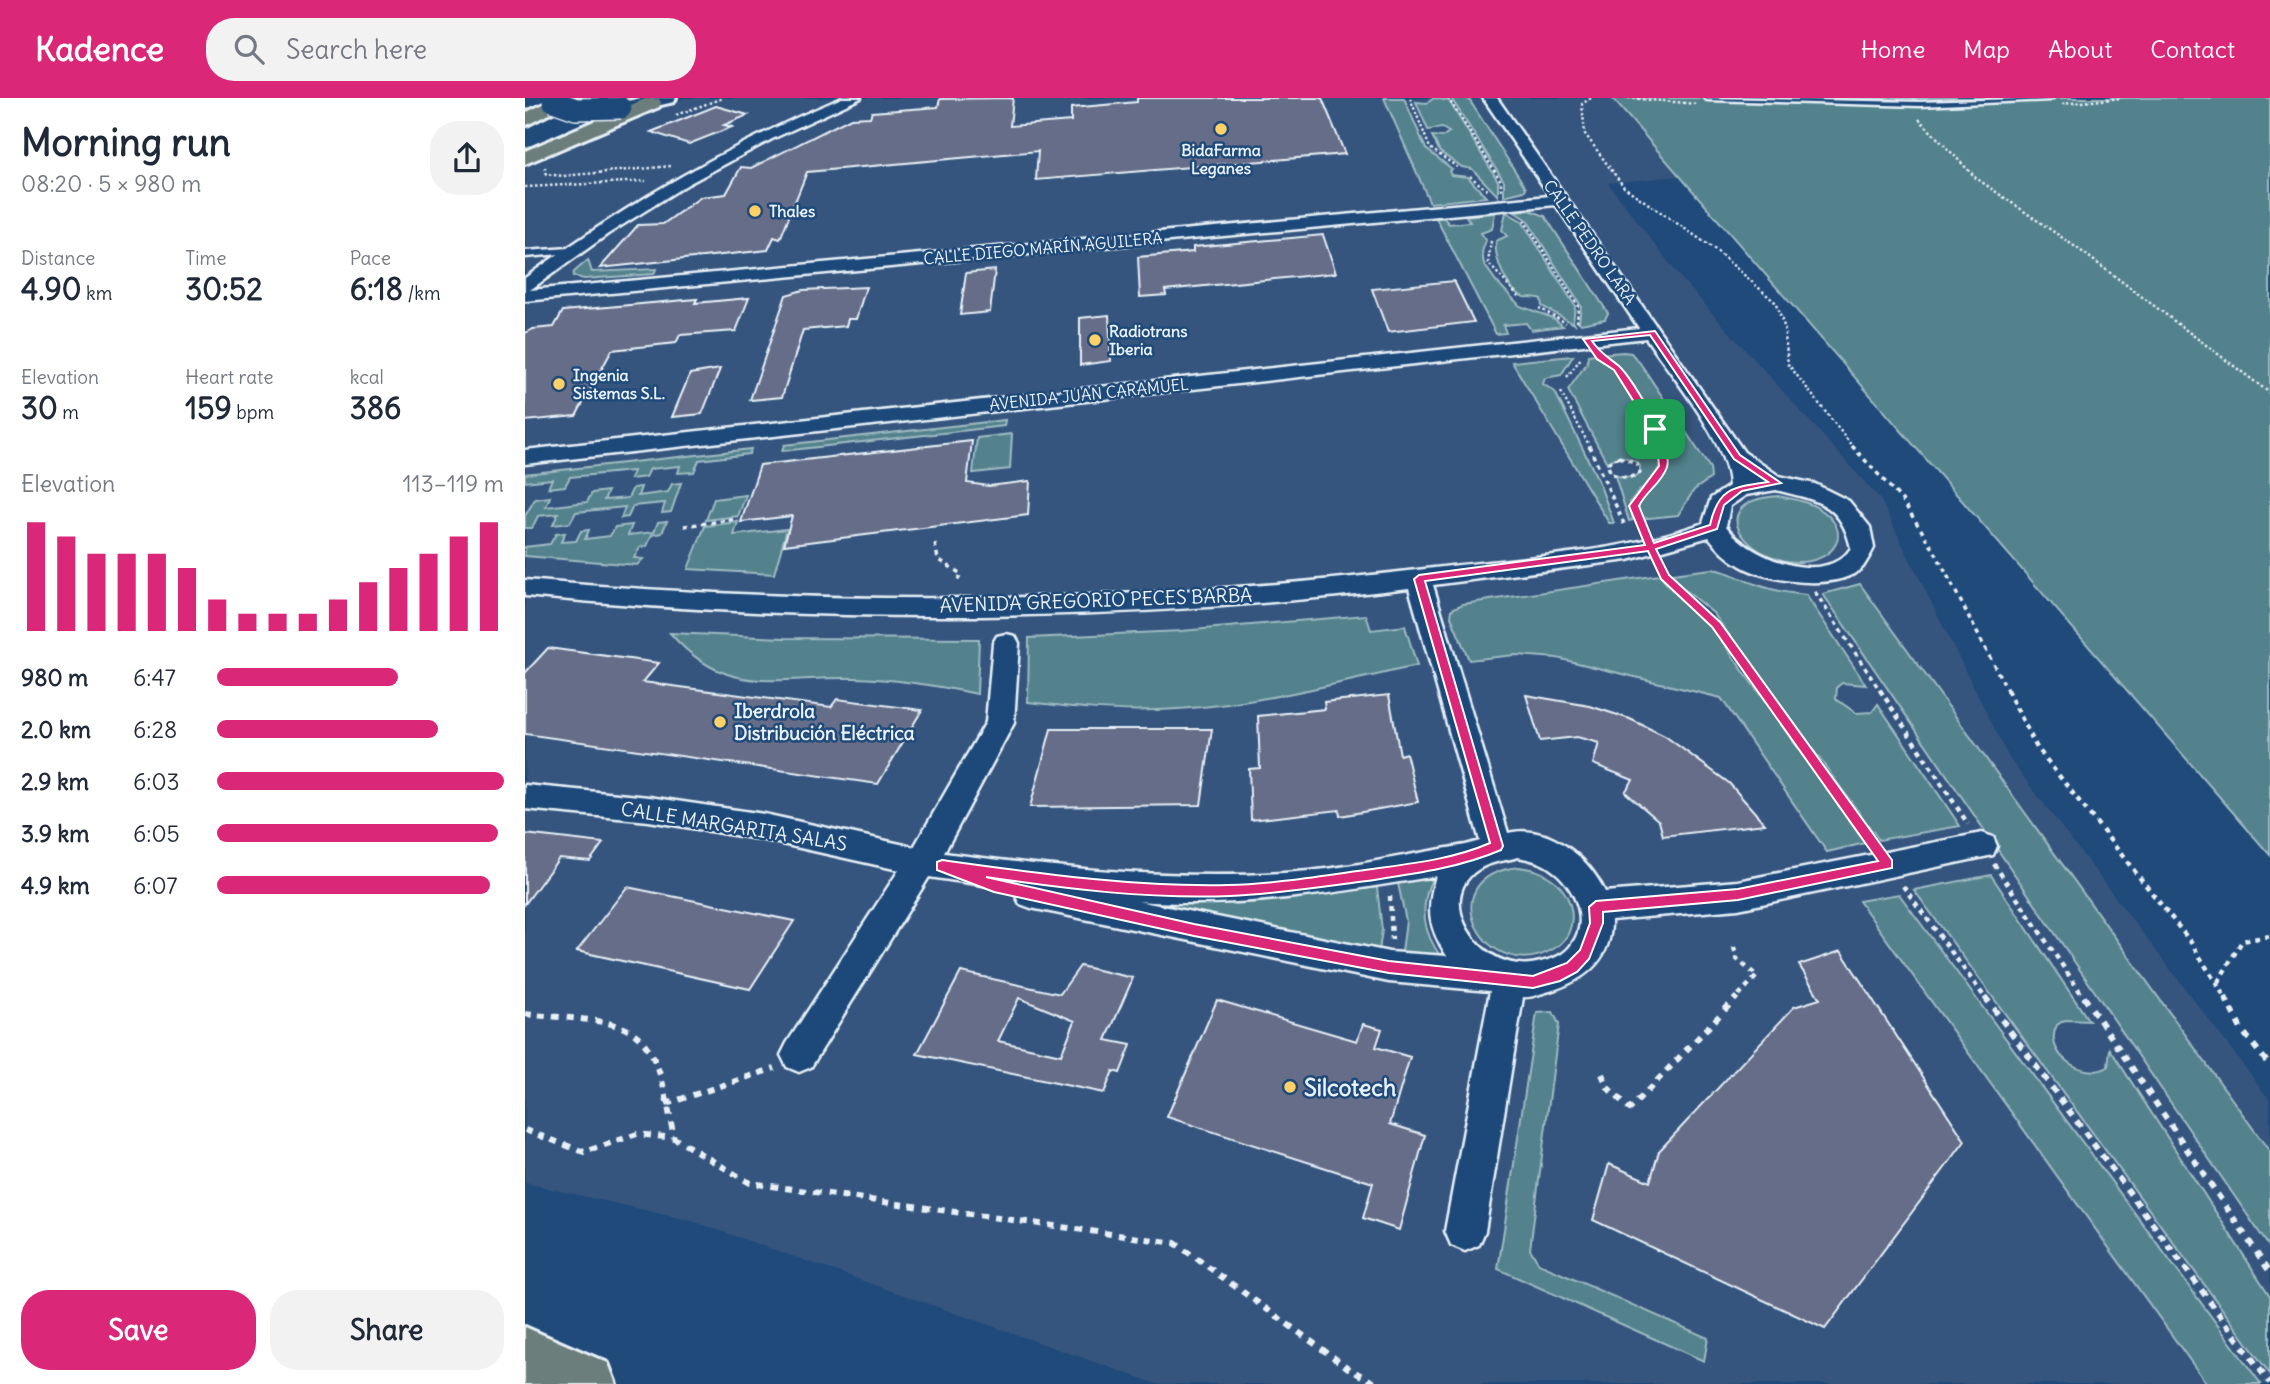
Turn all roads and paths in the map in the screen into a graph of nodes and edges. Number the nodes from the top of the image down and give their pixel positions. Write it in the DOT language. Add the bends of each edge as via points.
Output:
graph roads {
  1 [pos="545,98"];
  2 [pos="552,98"];
  3 [pos="571,98"];
  4 [pos="590,98"];
  5 [pos="853,98"];
  6 [pos="1410,98"];
  7 [pos="1448,98"];
  8 [pos="1490,98"];
  9 [pos="1591,98"];
  10 [pos="1707,98"];
  11 [pos="2050,98"];
  12 [pos="659,100"];
  13 [pos="838,100"];
  14 [pos="621,101"];
  15 [pos="525,111"];
  16 [pos="811,115"];
  17 [pos="1914,115"];
  18 [pos="525,120"];
  19 [pos="525,130"];
  20 [pos="525,141"];
  21 [pos="525,150"];
  22 [pos="525,158"];
  23 [pos="549,163"];
  24 [pos="679,166"];
  25 [pos="1457,167"];
  26 [pos="1470,176"];
  27 [pos="652,181"];
  28 [pos="525,187"];
  29 [pos="1562,201"];
  30 [pos="1499,202"];
  31 [pos="1491,241"];
  32 [pos="570,251"];
  33 [pos="525,254"];
  34 [pos="525,286"];
  35 [pos="525,296"];
  36 [pos="1520,298"];
  37 [pos="1539,308"];
  38 [pos="1653,332"];
  39 [pos="1580,340"];
  40 [pos="1567,377"];
  41 [pos="1561,392"];
  42 [pos="2270,393"];
  43 [pos="525,457"];
  44 [pos="1737,457"];
  45 [pos="1604,469"];
  46 [pos="1777,483"];
  47 [pos="1740,489"];
  48 [pos="738,519"];
  49 [pos="684,526"];
  50 [pos="1625,526"];
  51 [pos="1714,527"];
  52 [pos="935,544"];
  53 [pos="1658,546"];
  54 [pos="1729,550"];
  55 [pos="1419,579"];
  56 [pos="958,580"];
  57 [pos="525,588"];
  58 [pos="1813,589"];
  59 [pos="1006,643"];
  60 [pos="525,797"];
  61 [pos="1982,846"];
  62 [pos="1483,852"];
  63 [pos="931,864"];
  64 [pos="1888,864"];
  65 [pos="1388,888"];
  66 [pos="1596,907"];
  67 [pos="2270,936"];
  68 [pos="1734,947"];
  69 [pos="1392,950"];
  70 [pos="1501,978"];
  71 [pos="2218,982"];
  72 [pos="525,1014"];
  73 [pos="2105,1039"];
  74 [pos="2113,1040"];
  75 [pos="799,1055"];
  76 [pos="2270,1066"];
  77 [pos="1602,1074"];
  78 [pos="666,1104"];
  79 [pos="525,1130"];
  80 [pos="674,1138"];
  81 [pos="1465,1231"];
  82 [pos="2270,1272"];
  83 [pos="525,1356"];
  84 [pos="525,1377"];
  85 [pos="2270,1383"];
  86 [pos="555,1384"];
  87 [pos="587,1384"];
  88 [pos="1377,1384"];
  1 -- 15 [label="main road"];
  2 -- 14 [label="street, bridge" via="560,106 576,109"];
  3 -- 18 [label="main road"];
  4 -- 19 [label="main road"];
  5 -- 16 [label="street"];
  6 -- 25 [label="path" via="1433,151"];
  7 -- 30 [label="path" via="1501,181"];
  8 -- 29 [label="street, CALLE PEDRO LARA"];
  9 -- 71 [label="path" via="1582,104 1585,134 1624,187 1713,247 1775,302 1784,326 1788,364 1902,500 1934,550 2037,748"];
  10 -- 11 [label="lane" via="1920,104"];
  12 -- 14 [label="street"];
  12 -- 22 [label="main road"];
  13 -- 16 [label="street"];
  14 -- 20 [label="main road"];
  14 -- 21 [label="main road"];
  16 -- 32 [label="street" via="703,167"];
  17 -- 42 [label="path" via="1976,178"];
  23 -- 24 [label="path" via="543,169 546,174 563,176"];
  26 -- 30 [label="path"];
  27 -- 28 [label="path"];
  29 -- 30 [label="street, CALLE DIEGO MARÍN AGUILERA"];
  29 -- 38 [label="street, CALLE PEDRO LARA"];
  30 -- 35 [label="street, CALLE DIEGO MARÍN AGUILERA"];
  30 -- 39 [label="path" via="1525,221 1578,306"];
  31 -- 36 [label="path" via="1488,263"];
  32 -- 33 [label="lane"];
  32 -- 34 [label="street"];
  37 -- 39 [label="path" via="1560,317"];
  38 -- 39 [label="street, AVENIDA JUAN CARAMUEL"];
  38 -- 44 [label="street, CALLE PEDRO LARA"];
  39 -- 40 [label="path" via="1578,366"];
  39 -- 43 [label="street, AVENIDA JUAN CARAMUEL"];
  39 -- 53 [label="path" via="1617,368 1661,442 1660,474 1634,506"];
  41 -- 45 [label="path"];
  44 -- 46 [label="street, CALLE PEDRO LARA"];
  44 -- 47 [label="street, CALLE PEDRO LARA"];
  45 -- 45 [label="path" via="1624,478 1640,471 1637,463 1622,457 1608,461"];
  45 -- 50 [label="path"];
  46 -- 47 [label="street"];
  46 -- 54 [label="street" via="1819,493 1852,516 1861,537 1857,557 1845,568 1805,576 1755,565"];
  47 -- 51 [label="street" via="1719,503"];
  48 -- 49 [label="path"];
  51 -- 53 [label="street, AVENIDA GREGORIO PECES BARBA"];
  51 -- 54 [label="street"];
  52 -- 56 [label="path" via="938,559 961,574"];
  53 -- 54 [label="street, AVENIDA GREGORIO PECES BARBA"];
  53 -- 55 [label="street, AVENIDA GREGORIO PECES BARBA"];
  53 -- 64 [label="path" via="1665,577 1716,624"];
  55 -- 57 [label="street, AVENIDA GREGORIO PECES BARBA" via="1122,603 986,607 752,605"];
  55 -- 62 [label="street"];
  58 -- 61 [label="path"];
  59 -- 63 [label="street" via="1000,723"];
  60 -- 63 [label="street, CALLE MARGARITA SALAS" via="649,809 764,827"];
  61 -- 64 [label="street"];
  61 -- 74 [label="path"];
  62 -- 63 [label="street, CALLE MARGARITA SALAS" via="1336,881 1228,891 1061,882"];
  62 -- 66 [label="street" via="1518,845 1559,857 1589,888"];
  62 -- 70 [label="street" via="1454,872 1442,909 1456,948 1473,965"];
  63 -- 70 [label="street, CALLE MARGARITA SALAS" via="994,886 1194,930 1389,967"];
  63 -- 75 [label="street"];
  64 -- 66 [label="street" via="1738,895"];
  64 -- 85 [label="path"];
  65 -- 69 [label="path"];
  66 -- 70 [label="street" via="1593,939 1572,967 1533,982"];
  67 -- 71 [label="path" via="2242,941"];
  68 -- 77 [label="path" via="1737,960 1757,976 1630,1109 1608,1088"];
  70 -- 81 [label="street"];
  71 -- 76 [label="path" via="2241,1029"];
  72 -- 78 [label="path" via="628,1030 649,1051"];
  73 -- 74 [label="path"];
  74 -- 82 [label="path"];
  75 -- 78 [label="path" via="776,1068"];
  78 -- 80 [label="path"];
  79 -- 80 [label="path" via="584,1152 637,1134"];
  80 -- 88 [label="path" via="750,1183 1175,1243"];
  83 -- 87 [label="main road"];
  84 -- 86 [label="main road"];
}
